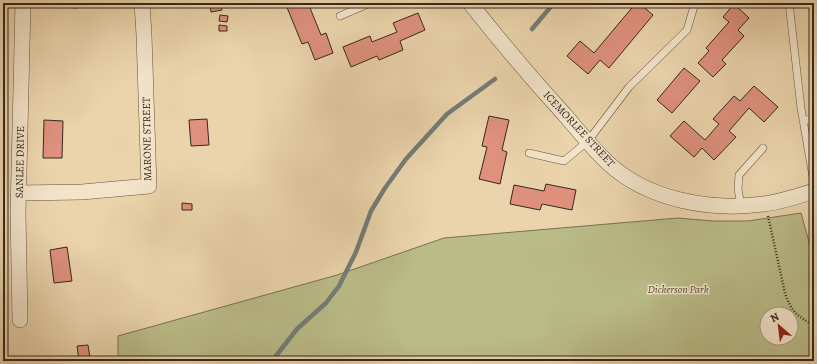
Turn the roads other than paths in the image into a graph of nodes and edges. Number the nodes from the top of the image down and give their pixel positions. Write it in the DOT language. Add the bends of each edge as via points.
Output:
graph roads {
  1 [pos="23,3"];
  2 [pos="142,3"];
  3 [pos="370,3"];
  4 [pos="470,3"];
  5 [pos="695,3"];
  6 [pos="789,3"];
  7 [pos="340,16"];
  8 [pos="814,118"];
  9 [pos="803,121"];
  10 [pos="588,141"];
  11 [pos="763,148"];
  12 [pos="529,153"];
  13 [pos="814,183"];
  14 [pos="814,191"];
  15 [pos="19,193"];
  16 [pos="741,206"];
  17 [pos="20,320"];
  1 -- 15 [label="street, SANLEE DRIVE"];
  2 -- 15 [label="street, MARONE STREET" via="150,186 82,192"];
  3 -- 7 [label="lane"];
  4 -- 10 [label="street, ICEMORLEE STREET" via="528,74"];
  5 -- 10 [label="lane" via="687,30 629,87"];
  6 -- 9 [label="lane"];
  8 -- 9 [label="lane"];
  9 -- 13 [label="lane"];
  10 -- 12 [label="lane" via="564,161"];
  10 -- 16 [label="street, ICEMORLEE STREET" via="608,164 655,192 685,201"];
  11 -- 16 [label="lane" via="739,175"];
  14 -- 16 [label="street, ICEMORLEE STREET" via="766,204"];
  15 -- 17 [label="street, SANLEE DRIVE"];
}
